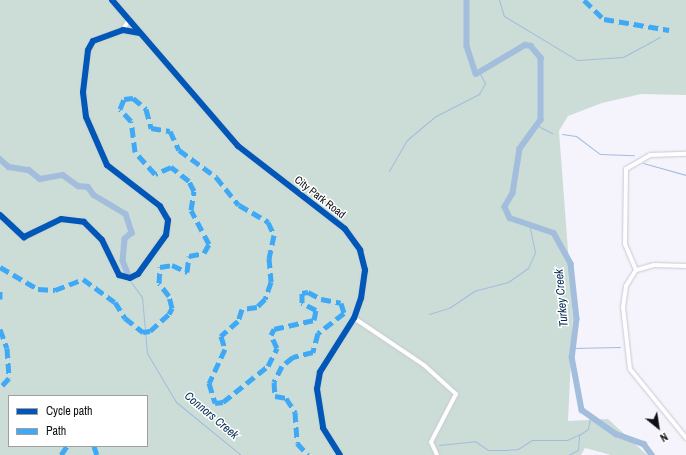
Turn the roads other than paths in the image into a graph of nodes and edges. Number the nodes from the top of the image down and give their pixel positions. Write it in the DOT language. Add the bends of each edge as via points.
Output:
graph roads {
  1 [pos="112,0"];
  2 [pos="129,19"];
  3 [pos="123,30"];
  4 [pos="140,33"];
  5 [pos="686,154"];
  6 [pos="0,215"];
  7 [pos="686,266"];
  8 [pos="636,270"];
  9 [pos="354,318"];
  10 [pos="686,438"];
  11 [pos="340,455"];
  12 [pos="437,455"];
  1 -- 2 [label="street, City Park Road"];
  2 -- 3 [label="street"];
  2 -- 4 [label="street, City Park Road"];
  3 -- 4 [label="street"];
  3 -- 6 [label="street" via="96,39 90,46 83,78 83,105 107,165 164,210 168,220 166,235 138,274 125,278 116,273 98,234 84,222 61,220 24,237"];
  4 -- 9 [label="street, City Park Road" via="238,146 350,234 360,250 365,270 364,290"];
  5 -- 8 [label="street" via="650,155 626,169 624,244"];
  7 -- 8 [label="street" via="654,265"];
  8 -- 10 [label="street" via="626,286 624,307 628,364 636,380"];
  9 -- 11 [label="street, City Park Road" via="324,365 317,389 323,428"];
  9 -- 12 [label="street" via="424,365 457,395 432,442"];
}
